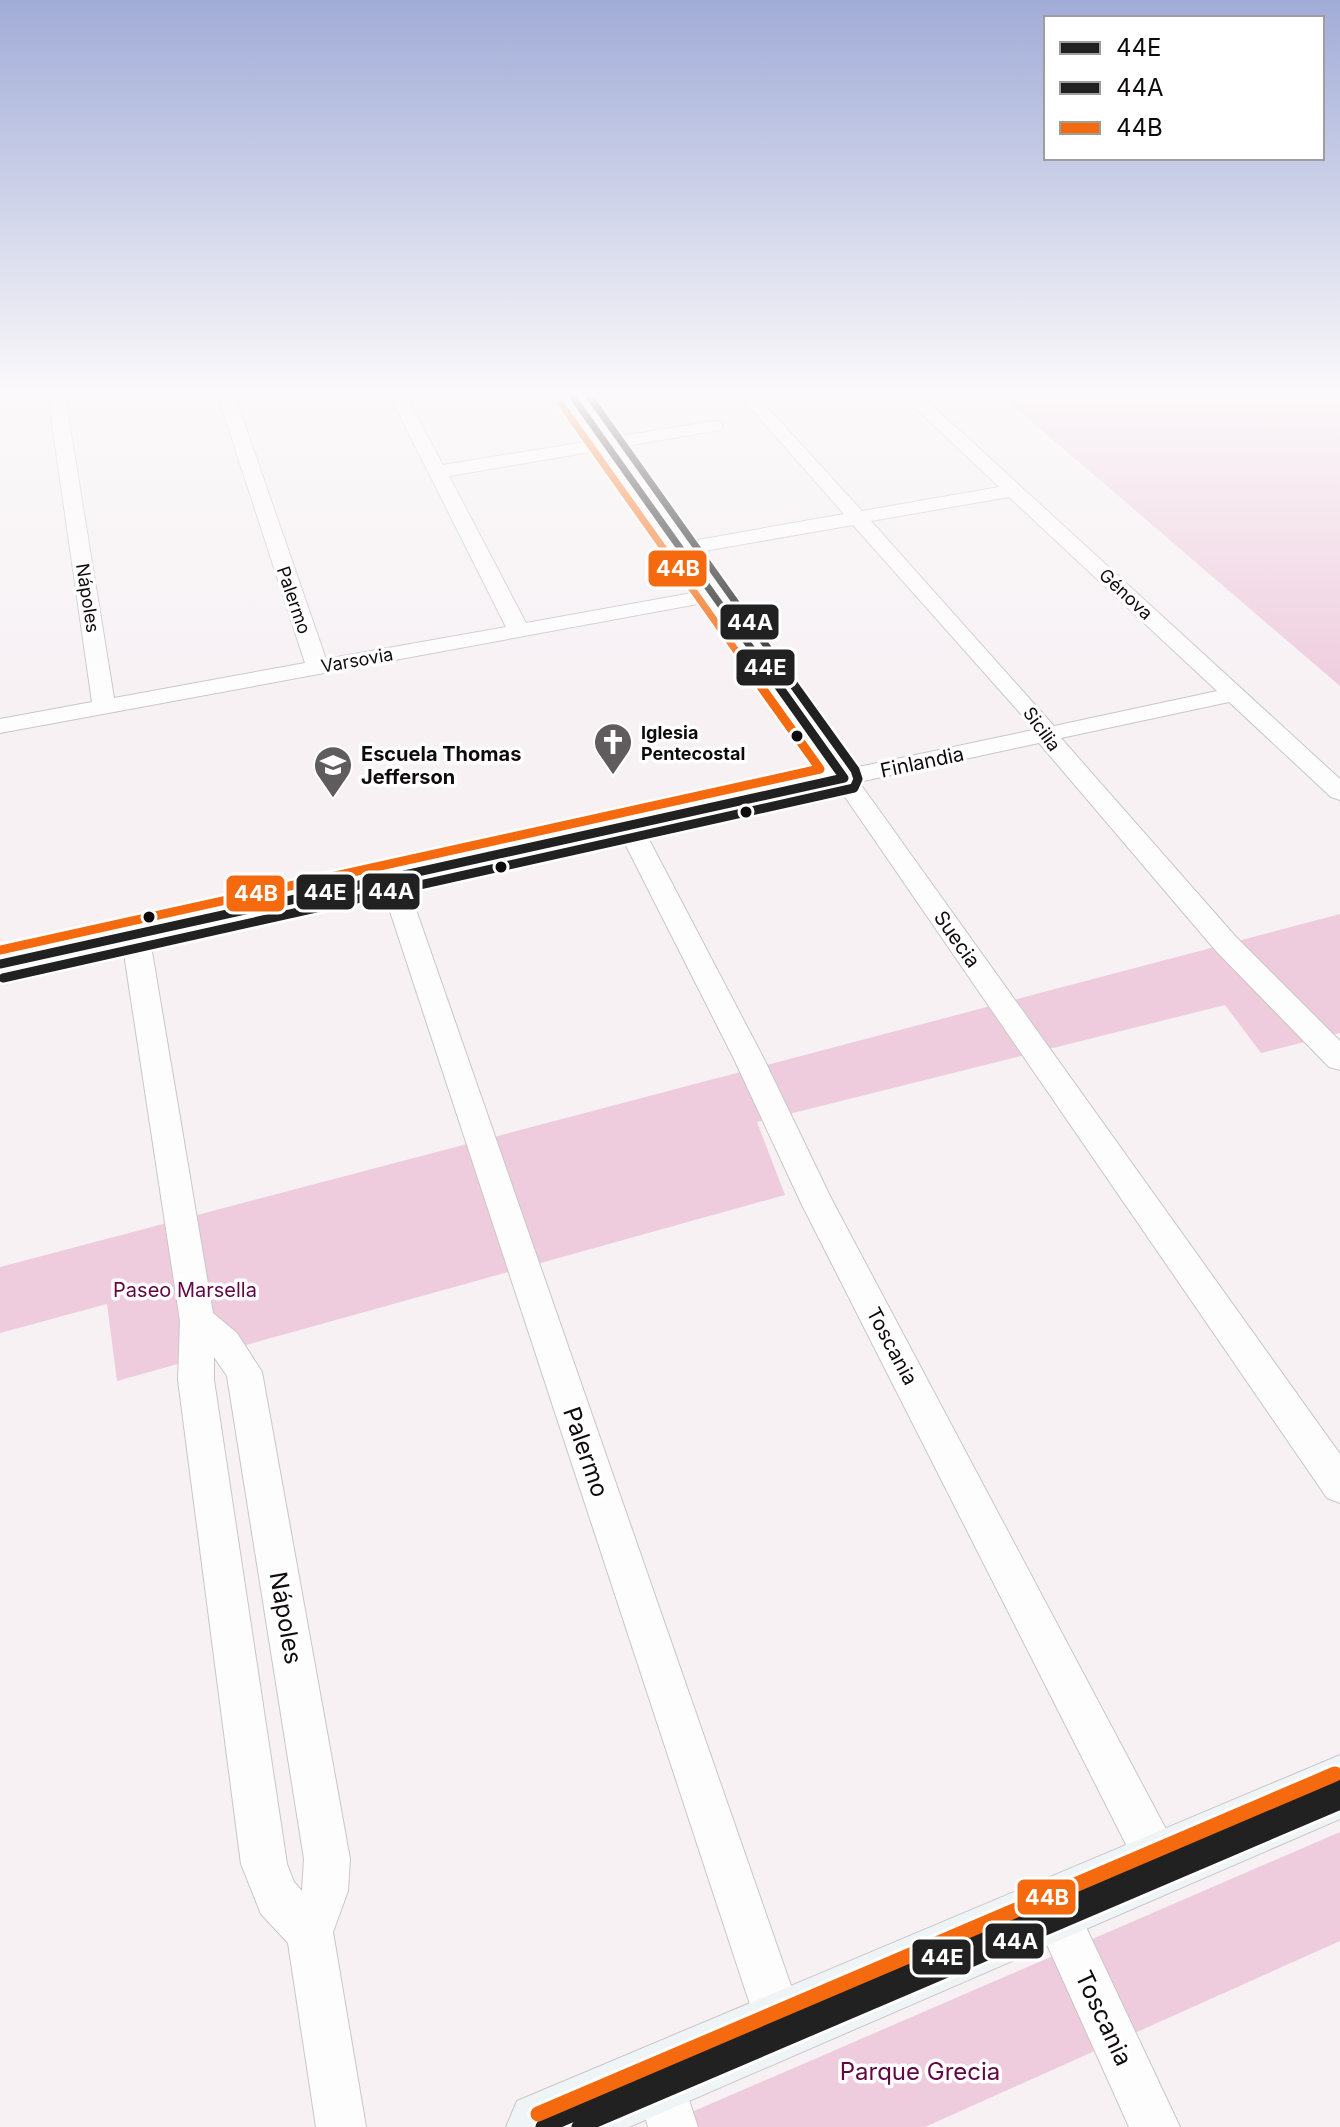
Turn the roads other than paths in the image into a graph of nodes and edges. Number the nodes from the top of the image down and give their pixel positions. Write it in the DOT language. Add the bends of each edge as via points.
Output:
graph roads {
  1 [pos="71,495"];
  2 [pos="259,495"];
  3 [pos="449,495"];
  4 [pos="643,495"];
  5 [pos="837,495"];
  6 [pos="985,495"];
  7 [pos="1020,495"];
  8 [pos="857,518"];
  9 [pos="681,549"];
  10 [pos="714,595"];
  11 [pos="519,630"];
  12 [pos="317,667"];
  13 [pos="1234,694"];
  14 [pos="104,706"];
  15 [pos="0,726"];
  16 [pos="1047,734"];
  17 [pos="844,778"];
  18 [pos="1340,792"];
  19 [pos="629,826"];
  20 [pos="392,878"];
  21 [pos="135,934"];
  22 [pos="0,964"];
  23 [pos="1340,1059"];
  24 [pos="197,1321"];
  25 [pos="1340,1485"];
  26 [pos="1340,1787"];
  27 [pos="1160,1864"];
  28 [pos="1054,1909"];
  29 [pos="310,1932"];
  30 [pos="781,2026"];
  31 [pos="666,2102"];
  32 [pos="341,2127"];
  33 [pos="543,2127"];
  34 [pos="1155,2127"];
  1 -- 14 [label="street, Nápoles"];
  2 -- 12 [label="street, Palermo"];
  3 -- 11 [label="street"];
  4 -- 9 [label="street, Suecia"];
  5 -- 8 [label="street, Sicilia"];
  6 -- 8 [label="street"];
  7 -- 13 [label="street, Génova"];
  8 -- 9 [label="street"];
  8 -- 16 [label="street, Sicilia"];
  9 -- 10 [label="street, Suecia"];
  10 -- 11 [label="street, Varsovia"];
  10 -- 17 [label="street, Suecia"];
  11 -- 12 [label="street, Varsovia"];
  12 -- 14 [label="street, Varsovia"];
  13 -- 16 [label="street, Finlandia"];
  13 -- 18 [label="street, Génova"];
  14 -- 15 [label="street, Varsovia"];
  16 -- 17 [label="street, Finlandia"];
  16 -- 23 [label="street, Sicilia" via="1207,923"];
  17 -- 19 [label="street, Finlandia"];
  17 -- 25 [label="street, Suecia"];
  19 -- 20 [label="street, Finlandia"];
  19 -- 27 [label="street, Toscania" via="817,1203"];
  20 -- 21 [label="street, Finlandia"];
  20 -- 30 [label="street, Palermo"];
  21 -- 22 [label="street, Finlandia"];
  21 -- 24 [label="street"];
  24 -- 29 [label="street" via="196,1380 264,1864 277,1898"];
  24 -- 29 [label="street, Nápoles" via="225,1344 244,1372 327,1859 325,1891"];
  26 -- 27 [label="main road"];
  27 -- 28 [label="main road"];
  28 -- 30 [label="main road"];
  28 -- 34 [label="street, Toscania"];
  29 -- 32 [label="street, Nápoles"];
  30 -- 31 [label="main road"];
  31 -- 33 [label="main road"];
}
